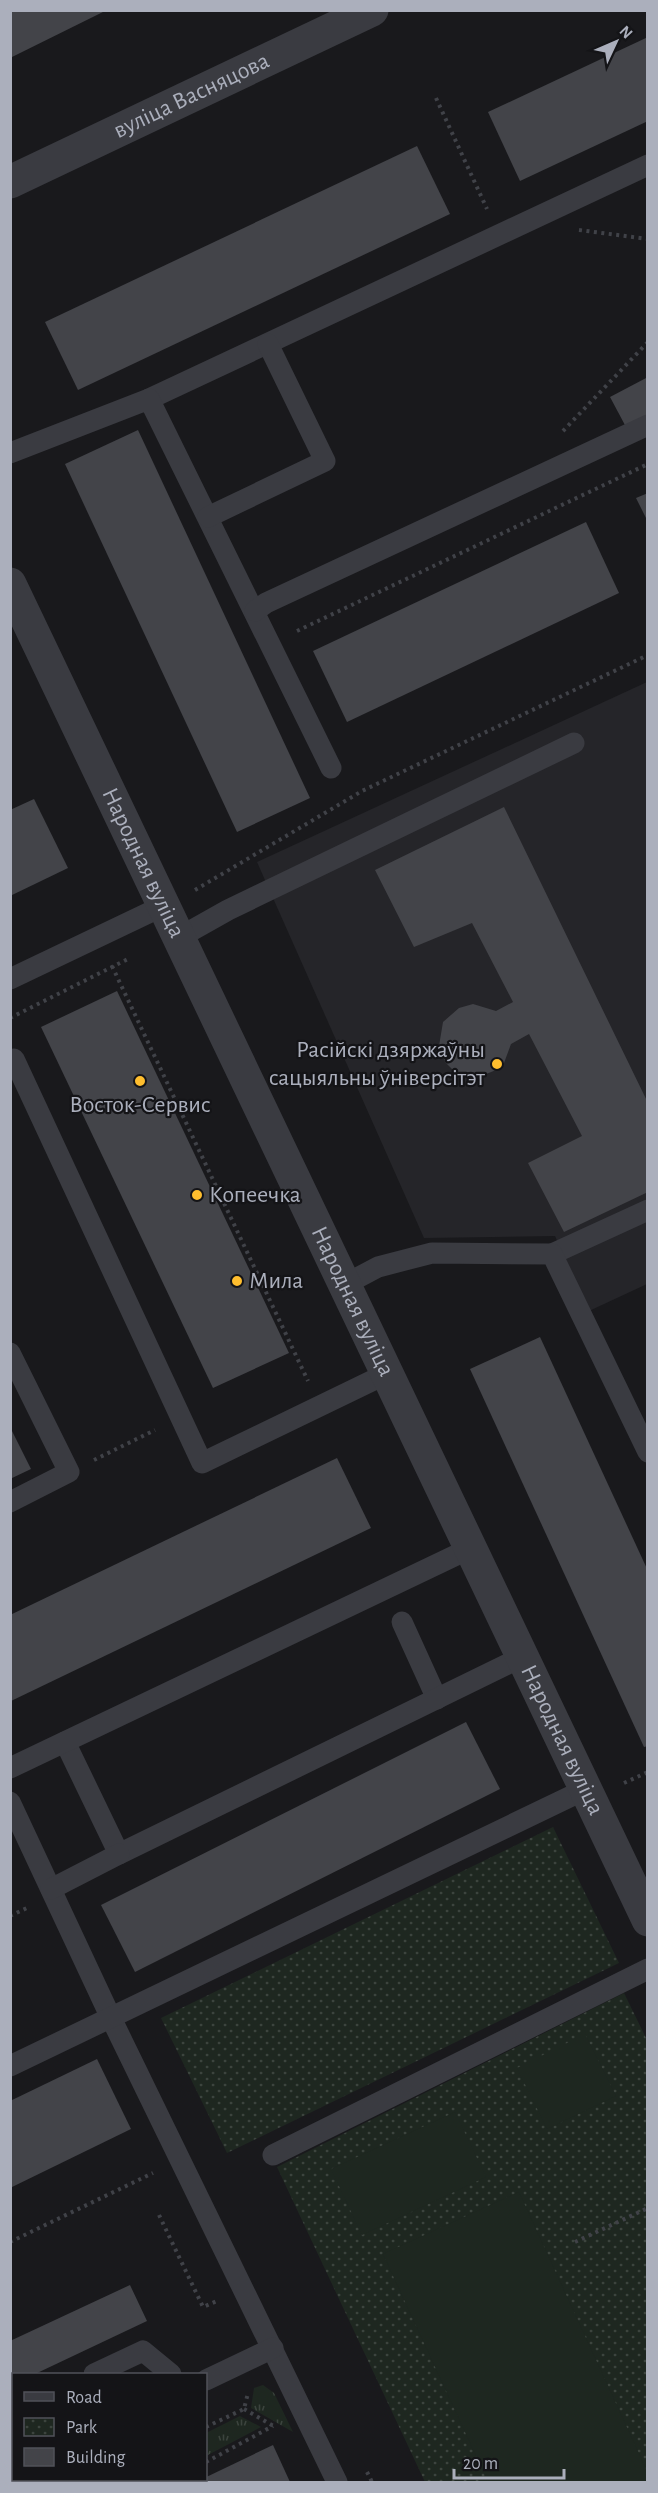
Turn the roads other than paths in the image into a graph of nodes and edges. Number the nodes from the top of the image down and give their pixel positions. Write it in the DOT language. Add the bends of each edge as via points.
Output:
graph roads {
  1 [pos="372,10"];
  2 [pos="648,165"];
  3 [pos="10,182"];
  4 [pos="268,344"];
  5 [pos="149,399"];
  6 [pos="648,425"];
  7 [pos="10,453"];
  8 [pos="208,517"];
  9 [pos="10,584"];
  10 [pos="255,611"];
  11 [pos="18,620"];
  12 [pos="574,743"];
  13 [pos="331,768"];
  14 [pos="165,905"];
  15 [pos="180,938"];
  16 [pos="10,979"];
  17 [pos="14,1059"];
  18 [pos="648,1210"];
  19 [pos="552,1254"];
  20 [pos="344,1285"];
  21 [pos="10,1353"];
  22 [pos="388,1373"];
  23 [pos="648,1452"];
  24 [pos="10,1502"];
  25 [pos="471,1548"];
  26 [pos="402,1622"];
  27 [pos="522,1657"];
  28 [pos="437,1699"];
  29 [pos="65,1742"];
  30 [pos="10,1768"];
  31 [pos="585,1789"];
  32 [pos="10,1802"];
  33 [pos="119,1854"];
  34 [pos="51,1889"];
  35 [pos="648,1920"];
  36 [pos="648,1968"];
  37 [pos="111,2018"];
  38 [pos="10,2066"];
  39 [pos="273,2155"];
  40 [pos="273,2348"];
  41 [pos="96,2373"];
  42 [pos="170,2373"];
  43 [pos="207,2380"];
  44 [pos="337,2482"];
  1 -- 3 [label="street, вуліца Васняцова"];
  2 -- 4 [label="lane"];
  4 -- 5 [label="lane"];
  4 -- 8 [label="lane" via="325,461"];
  5 -- 7 [label="lane"];
  5 -- 8 [label="lane"];
  6 -- 10 [label="lane"];
  8 -- 10 [label="lane"];
  9 -- 11 [label="street, Народная вуліца"];
  10 -- 13 [label="lane"];
  11 -- 14 [label="street, Народная вуліца"];
  12 -- 15 [label="lane" via="228,910"];
  14 -- 15 [label="street, Народная вуліца"];
  14 -- 16 [label="lane"];
  15 -- 20 [label="street, Народная вуліца"];
  17 -- 22 [label="lane" via="202,1463"];
  18 -- 19 [label="lane"];
  19 -- 20 [label="lane" via="432,1253 378,1268"];
  19 -- 23 [label="lane"];
  20 -- 22 [label="street, Народная вуліца"];
  21 -- 24 [label="lane" via="69,1472"];
  22 -- 25 [label="street, Народная вуліца"];
  25 -- 27 [label="street, Народная вуліца"];
  25 -- 29 [label="lane"];
  26 -- 28 [label="lane"];
  27 -- 28 [label="lane"];
  27 -- 31 [label="street, Народная вуліца"];
  28 -- 33 [label="lane"];
  29 -- 30 [label="lane"];
  29 -- 33 [label="lane"];
  31 -- 35 [label="street, Народная вуліца"];
  31 -- 37 [label="lane"];
  32 -- 34 [label="lane"];
  33 -- 34 [label="lane"];
  34 -- 37 [label="lane"];
  36 -- 39 [label="lane"];
  37 -- 38 [label="lane"];
  37 -- 40 [label="lane"];
  40 -- 43 [label="lane"];
  40 -- 44 [label="lane"];
  41 -- 42 [label="lane" via="143,2351"];
}
